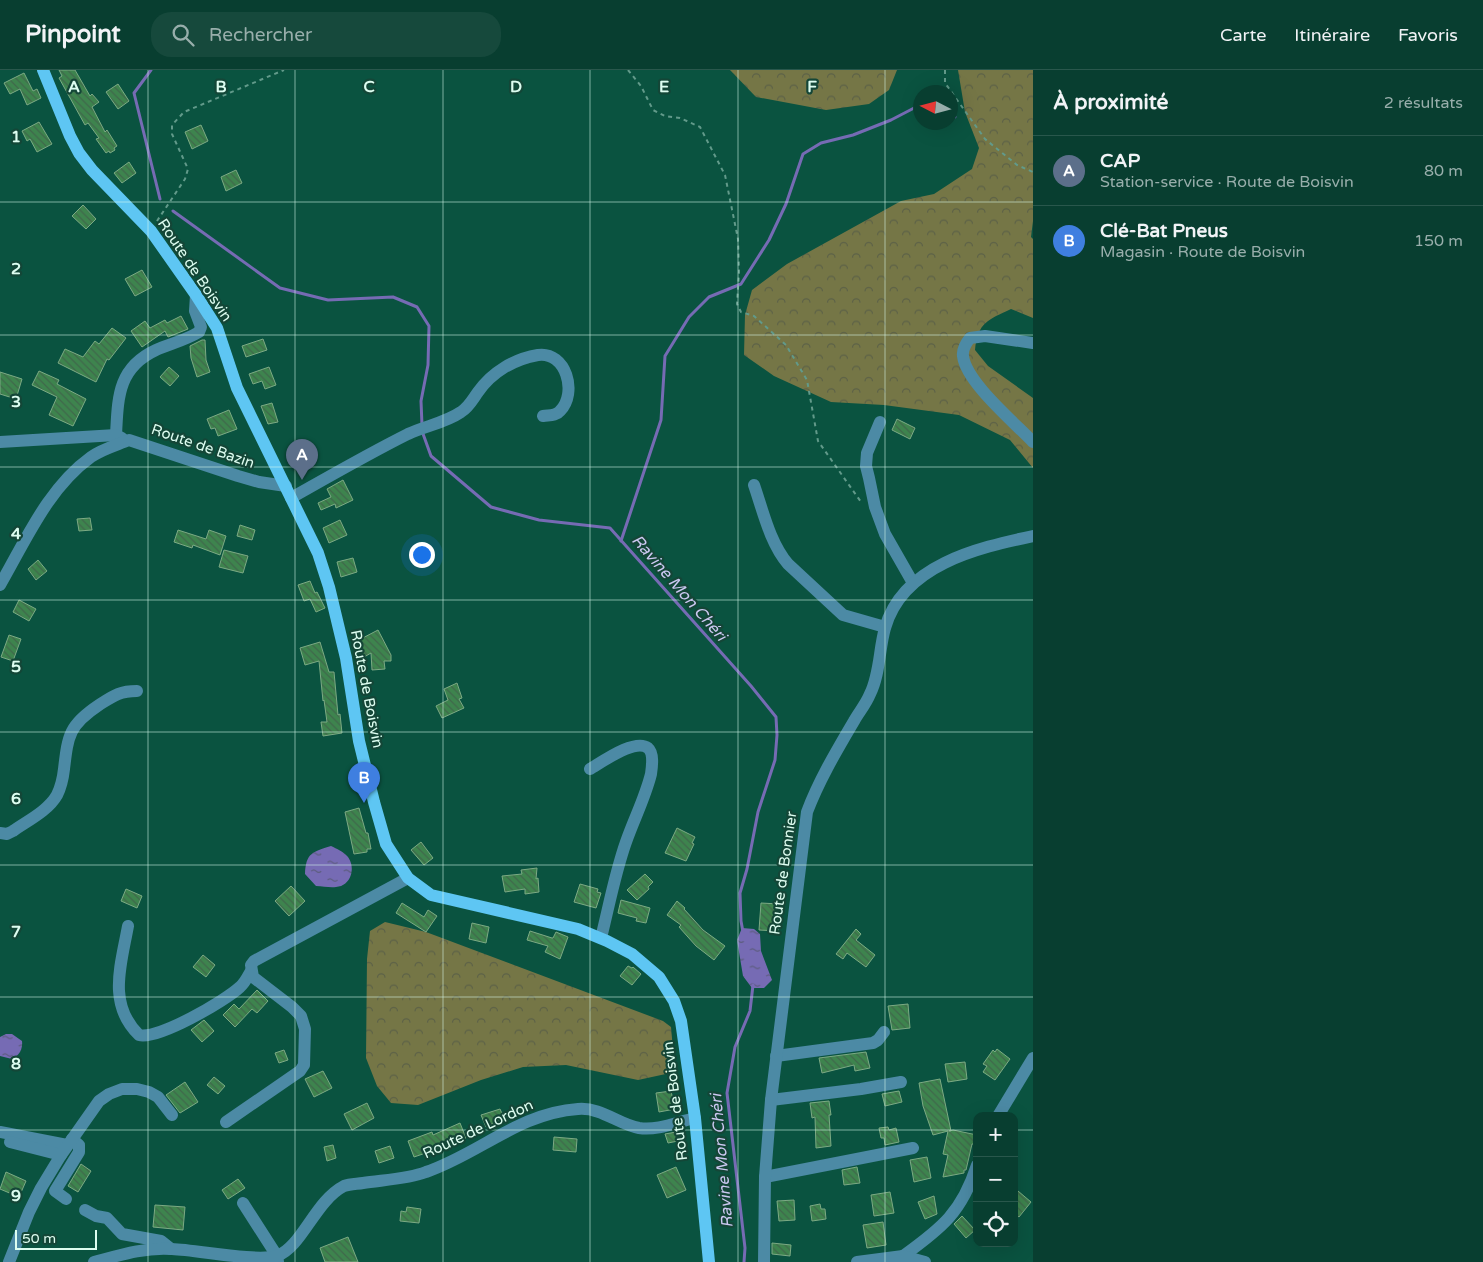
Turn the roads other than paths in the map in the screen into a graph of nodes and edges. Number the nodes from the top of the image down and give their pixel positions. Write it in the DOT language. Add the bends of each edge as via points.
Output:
graph roads {
  1 [pos="43,70"];
  2 [pos="196,295"];
  3 [pos="1033,343"];
  4 [pos="543,416"];
  5 [pos="880,422"];
  6 [pos="116,436"];
  7 [pos="129,440"];
  8 [pos="0,442"];
  9 [pos="1033,442"];
  10 [pos="754,485"];
  11 [pos="288,492"];
  12 [pos="1033,536"];
  13 [pos="913,583"];
  14 [pos="0,585"];
  15 [pos="885,627"];
  16 [pos="137,691"];
  17 [pos="590,769"];
  18 [pos="0,834"];
  19 [pos="408,878"];
  20 [pos="128,926"];
  21 [pos="601,938"];
  22 [pos="251,971"];
  23 [pos="884,1032"];
  24 [pos="776,1056"];
  25 [pos="1033,1058"];
  26 [pos="901,1082"];
  27 [pos="771,1100"];
  28 [pos="1000,1112"];
  29 [pos="172,1116"];
  30 [pos="694,1118"];
  31 [pos="226,1122"];
  32 [pos="0,1132"];
  33 [pos="0,1140"];
  34 [pos="66,1146"];
  35 [pos="913,1148"];
  36 [pos="765,1177"];
  37 [pos="973,1177"];
  38 [pos="66,1199"];
  39 [pos="243,1203"];
  40 [pos="85,1210"];
  41 [pos="171,1249"];
  42 [pos="903,1256"];
  43 [pos="277,1259"];
  44 [pos="9,1262"];
  45 [pos="94,1262"];
  46 [pos="709,1262"];
  47 [pos="764,1262"];
  48 [pos="857,1262"];
  49 [pos="925,1262"];
  1 -- 2 [label="main road, Route de Boisvin" via="79,153 151,231"];
  2 -- 6 [label="street" via="199,332 154,351 124,379 119,392"];
  2 -- 11 [label="main road, Route de Boisvin" via="217,328 237,388"];
  3 -- 9 [label="street" via="985,336 970,338 964,346 963,355 977,385"];
  4 -- 11 [label="street" via="560,411 568,389 562,364 552,357 540,355 498,371 462,412"];
  5 -- 13 [label="street" via="867,452 868,478 885,534"];
  6 -- 7 [label="street"];
  6 -- 8 [label="street"];
  7 -- 11 [label="street, Route de Bazin"];
  7 -- 14 [label="street, Route de Bazin" via="92,457 67,477 51,498"];
  10 -- 15 [label="street" via="775,543 788,564 843,615"];
  11 -- 19 [label="main road, Route de Boisvin" via="318,553 329,587 346,658 359,741 386,844"];
  12 -- 13 [label="street, Route de Bonnier" via="961,556"];
  13 -- 15 [label="street, Route de Bonnier" via="898,600"];
  15 -- 24 [label="street, Route de Bonnier" via="872,689 817,786 806,812"];
  16 -- 18 [label="street" via="119,692 78,721 68,740 58,794 43,810 13,831"];
  17 -- 21 [label="street" via="631,746 648,748 652,753 651,773 620,859"];
  19 -- 21 [label="main road, Route de Boisvin" via="431,895 578,929"];
  19 -- 22 [label="street" via="254,962"];
  20 -- 22 [label="street" via="118,991 124,1013 139,1035 150,1036 169,1029 213,1004 242,986"];
  21 -- 30 [label="main road, Route de Boisvin" via="632,954 659,977 674,1001 682,1021"];
  22 -- 31 [label="street" via="253,977 300,1016 305,1029 304,1066"];
  23 -- 24 [label="street" via="873,1044"];
  24 -- 27 [label="street, Route de Bonnier"];
  25 -- 28 [label="street"];
  26 -- 27 [label="street"];
  27 -- 36 [label="street, Route de Bonnier"];
  29 -- 34 [label="street" via="158,1096 137,1089 122,1089 99,1101"];
  30 -- 43 [label="street, Route de Lordon" via="639,1128 599,1111 581,1108 556,1111 516,1126 424,1173 346,1186 331,1195 290,1248"];
  30 -- 46 [label="main road, Route de Boisvin"];
  32 -- 34 [label="street"];
  33 -- 34 [label="street"];
  34 -- 38 [label="street" via="79,1145 79,1152 56,1191"];
  34 -- 44 [label="street" via="28,1212"];
  35 -- 36 [label="street"];
  36 -- 47 [label="street, Route de Bonnier"];
  37 -- 42 [label="street" via="956,1211 936,1232"];
  39 -- 43 [label="street"];
  40 -- 41 [label="street" via="107,1218 122,1234 161,1241"];
  41 -- 43 [label="street"];
  41 -- 45 [label="street" via="136,1250"];
  42 -- 48 [label="street"];
  42 -- 49 [label="street"];
}
